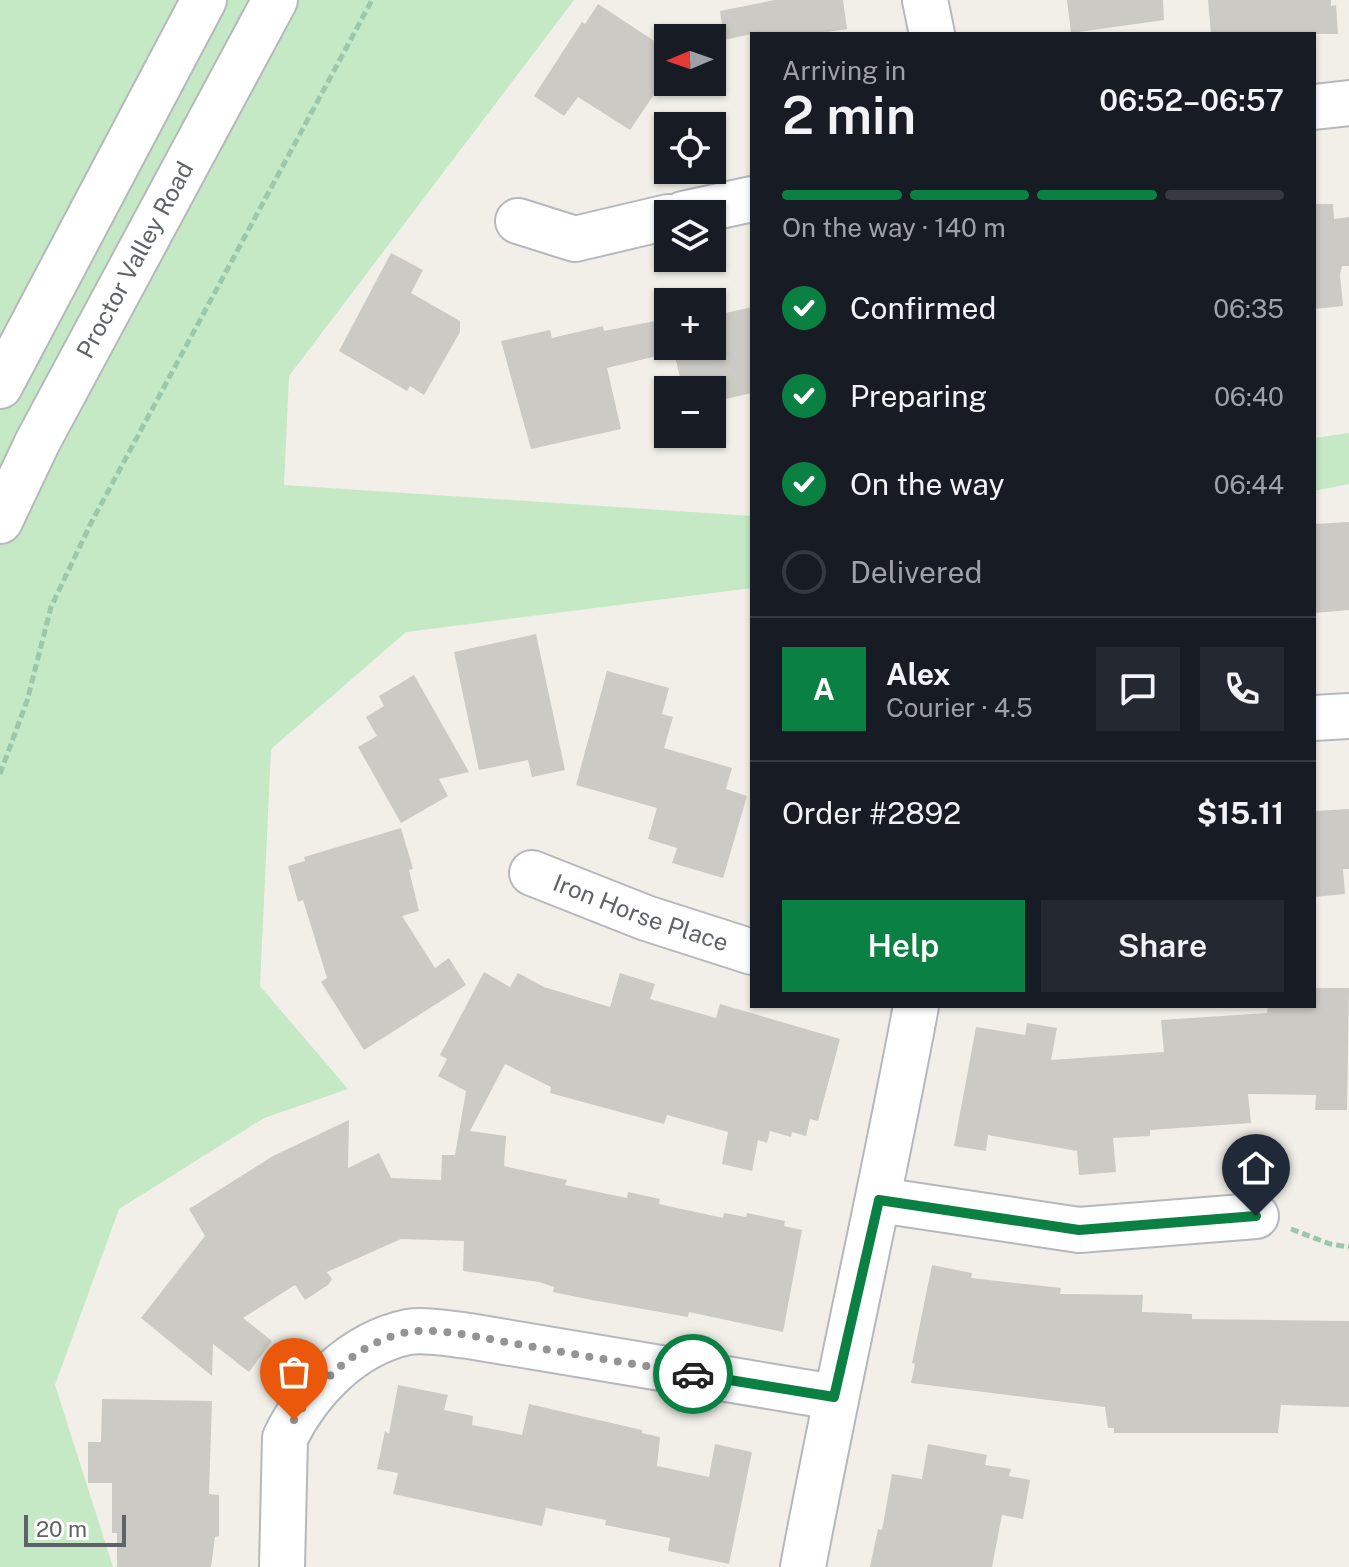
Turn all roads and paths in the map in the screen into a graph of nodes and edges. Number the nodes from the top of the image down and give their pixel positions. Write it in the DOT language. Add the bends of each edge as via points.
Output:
graph roads {
  1 [pos="204,0"];
  2 [pos="275,0"];
  3 [pos="372,0"];
  4 [pos="925,0"];
  5 [pos="932,32"];
  6 [pos="1349,103"];
  7 [pos="1316,107"];
  8 [pos="750,199"];
  9 [pos="726,205"];
  10 [pos="654,220"];
  11 [pos="518,221"];
  12 [pos="0,386"];
  13 [pos="0,521"];
  14 [pos="1349,716"];
  15 [pos="1316,718"];
  16 [pos="0,774"];
  17 [pos="532,873"];
  18 [pos="750,951"];
  19 [pos="916,1008"];
  20 [pos="879,1200"];
  21 [pos="1256,1216"];
  22 [pos="1349,1247"];
  23 [pos="834,1397"];
  24 [pos="282,1567"];
  25 [pos="803,1567"];
  1 -- 12 [label="street"];
  2 -- 13 [label="street, Proctor Valley Road"];
  3 -- 16 [label="path" via="91,523 51,607 27,701"];
  4 -- 5 [label="street"];
  6 -- 7 [label="street"];
  8 -- 9 [label="street"];
  10 -- 11 [label="street" via="575,239"];
  14 -- 15 [label="street"];
  17 -- 18 [label="street, Iron Horse Place"];
  19 -- 20 [label="street"];
  20 -- 21 [label="street" via="1079,1230"];
  20 -- 23 [label="street"];
  21 -- 22 [label="path"];
  23 -- 24 [label="street" via="469,1336 410,1332 384,1340 337,1368 285,1438"];
  23 -- 25 [label="street"];
}
